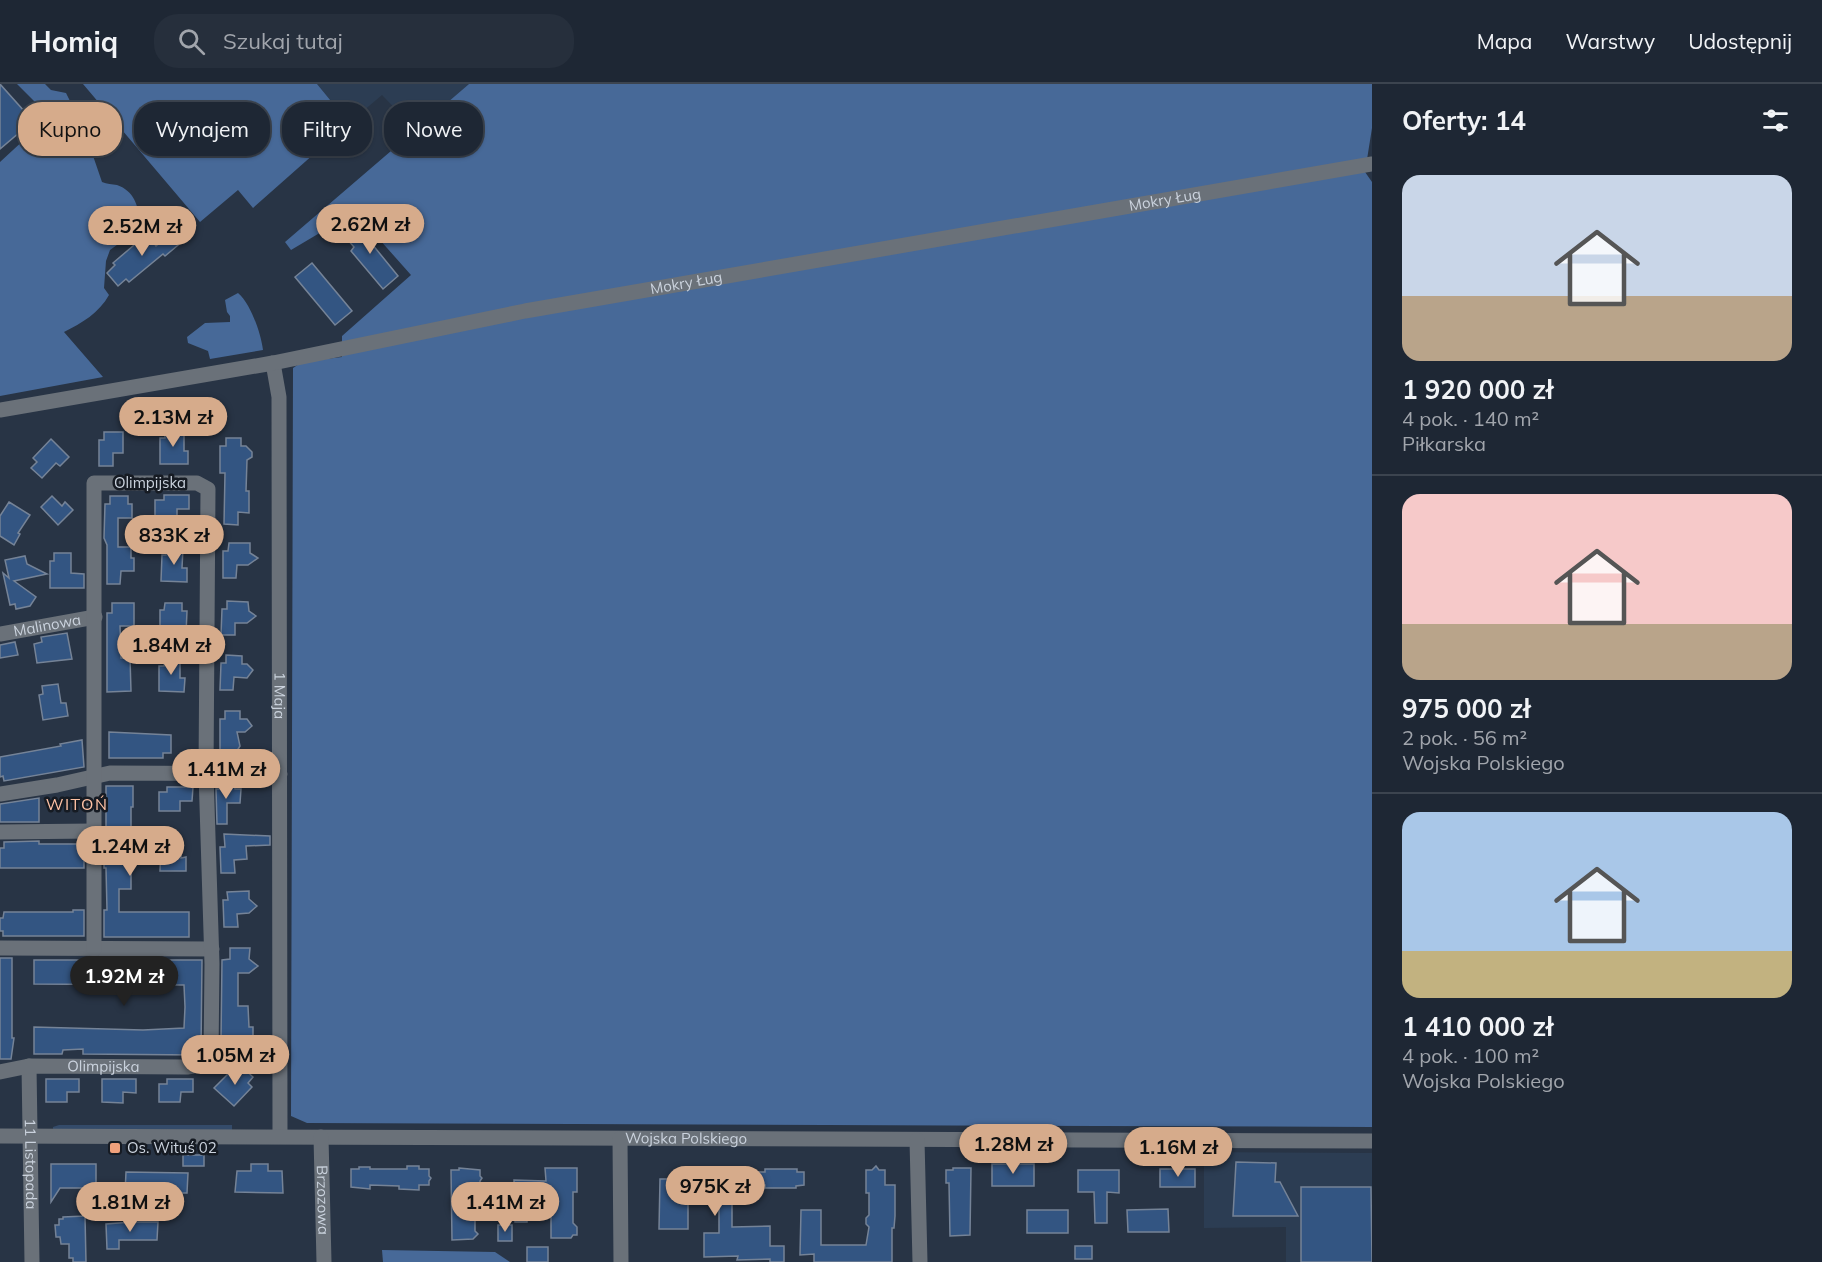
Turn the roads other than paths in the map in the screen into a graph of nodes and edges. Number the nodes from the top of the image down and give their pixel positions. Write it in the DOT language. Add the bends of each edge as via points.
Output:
graph roads {
  1 [pos="1372,164"];
  2 [pos="273,363"];
  3 [pos="0,410"];
  4 [pos="0,617"];
  5 [pos="95,617"];
  6 [pos="2,633"];
  7 [pos="206,773"];
  8 [pos="280,774"];
  9 [pos="95,777"];
  10 [pos="0,794"];
  11 [pos="94,831"];
  12 [pos="0,832"];
  13 [pos="0,948"];
  14 [pos="94,949"];
  15 [pos="212,949"];
  16 [pos="29,1066"];
  17 [pos="0,1072"];
  18 [pos="0,1136"];
  19 [pos="31,1136"];
  20 [pos="280,1136"];
  21 [pos="321,1137"];
  22 [pos="620,1139"];
  23 [pos="917,1140"];
  24 [pos="1372,1141"];
  25 [pos="32,1262"];
  26 [pos="324,1262"];
  27 [pos="621,1262"];
  28 [pos="920,1262"];
  1 -- 2 [label="street, Mokry Ług" via="525,310"];
  2 -- 3 [label="street, Mokry Ług"];
  2 -- 8 [label="street, 1 Maja" via="279,397"];
  4 -- 6 [label="street"];
  5 -- 6 [label="street, Malinowa"];
  5 -- 7 [label="street, Olimpijska" via="94,483 191,482 208,489"];
  5 -- 9 [label="street"];
  7 -- 8 [label="street"];
  7 -- 9 [label="street" via="110,773"];
  7 -- 15 [label="street, Olimpijska"];
  8 -- 20 [label="street, 1 Maja"];
  9 -- 10 [label="street"];
  9 -- 11 [label="street"];
  11 -- 12 [label="street"];
  11 -- 14 [label="street"];
  13 -- 14 [label="street"];
  14 -- 15 [label="street"];
  15 -- 16 [label="street, Olimpijska" via="213,1050 200,1065"];
  16 -- 17 [label="street, Olimpijska"];
  16 -- 19 [label="street, 11 Listopada"];
  18 -- 19 [label="street, Wojska Polskiego"];
  19 -- 20 [label="street, Wojska Polskiego"];
  19 -- 25 [label="street, 11 Listopada"];
  20 -- 21 [label="street, Wojska Polskiego"];
  21 -- 22 [label="street, Wojska Polskiego"];
  21 -- 26 [label="street, Brzozowa"];
  22 -- 23 [label="street, Wojska Polskiego"];
  22 -- 27 [label="street"];
  23 -- 24 [label="street, Wojska Polskiego"];
  23 -- 28 [label="street"];
}
